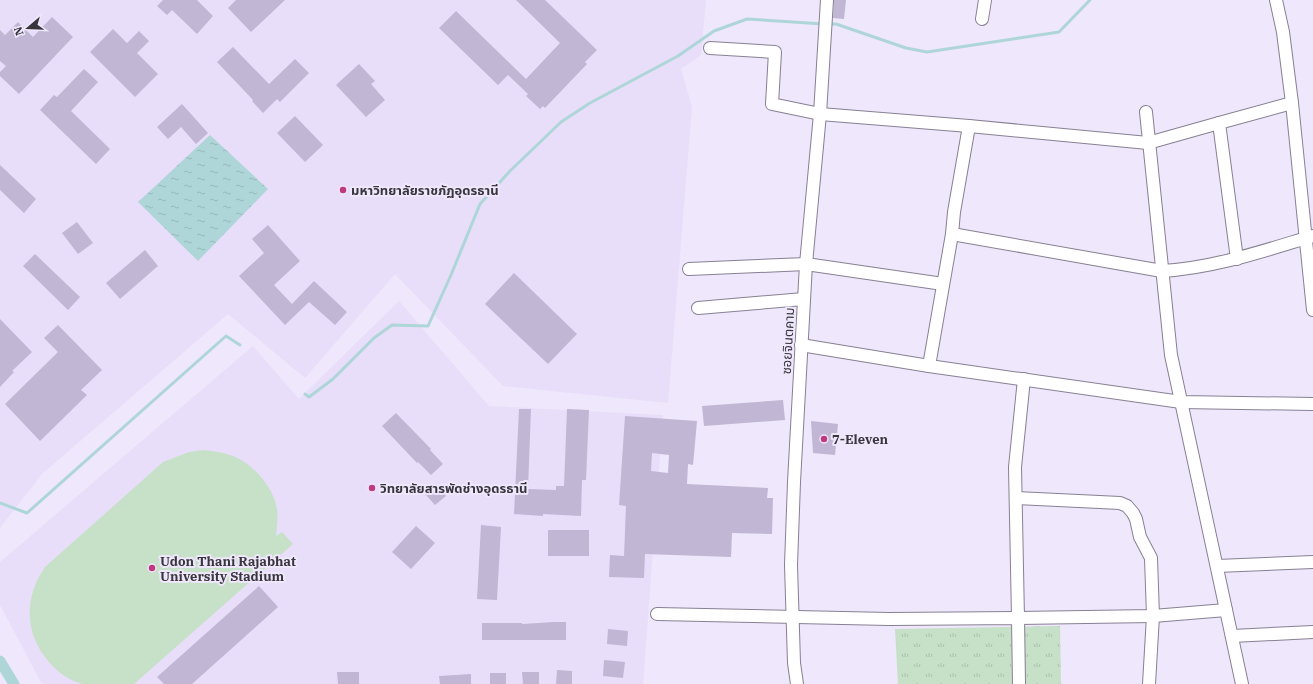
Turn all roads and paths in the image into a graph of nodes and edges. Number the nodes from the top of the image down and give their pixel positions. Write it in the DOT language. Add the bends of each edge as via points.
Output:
graph roads {
  1 [pos="827,0"];
  2 [pos="985,0"];
  3 [pos="1276,0"];
  4 [pos="982,19"];
  5 [pos="710,48"];
  6 [pos="1292,104"];
  7 [pos="1146,112"];
  8 [pos="820,114"];
  9 [pos="1219,123"];
  10 [pos="968,126"];
  11 [pos="1148,143"];
  12 [pos="952,234"];
  13 [pos="1309,238"];
  14 [pos="1238,259"];
  15 [pos="806,264"];
  16 [pos="689,269"];
  17 [pos="1162,271"];
  18 [pos="943,284"];
  19 [pos="804,299"];
  20 [pos="698,308"];
  21 [pos="1313,310"];
  22 [pos="801,345"];
  23 [pos="929,366"];
  24 [pos="1024,379"];
  25 [pos="1181,402"];
  26 [pos="1313,404"];
  27 [pos="1016,498"];
  28 [pos="1313,562"];
  29 [pos="1217,566"];
  30 [pos="1226,610"];
  31 [pos="657,614"];
  32 [pos="1153,616"];
  33 [pos="793,618"];
  34 [pos="1018,618"];
  35 [pos="1313,632"];
  36 [pos="1232,636"];
  37 [pos="797,684"];
  38 [pos="1019,684"];
  39 [pos="1149,684"];
  40 [pos="1242,684"];
  1 -- 8 [label="street, ซอยจินตคาม"];
  2 -- 4 [label="street"];
  3 -- 6 [label="street" via="1283,32"];
  5 -- 8 [label="street" via="775,52 772,104"];
  6 -- 9 [label="street"];
  6 -- 13 [label="street"];
  7 -- 11 [label="street"];
  8 -- 10 [label="street"];
  8 -- 15 [label="street, ซอยจินตคาม"];
  9 -- 11 [label="street"];
  9 -- 14 [label="street"];
  10 -- 11 [label="street"];
  10 -- 12 [label="street"];
  11 -- 17 [label="street"];
  12 -- 17 [label="street"];
  12 -- 18 [label="street"];
  13 -- 14 [label="street"];
  13 -- 21 [label="street"];
  14 -- 17 [label="street" via="1185,270"];
  15 -- 16 [label="street"];
  15 -- 18 [label="street"];
  15 -- 19 [label="street, ซอยจินตคาม"];
  17 -- 25 [label="street" via="1171,355"];
  18 -- 23 [label="street"];
  19 -- 20 [label="street"];
  19 -- 22 [label="street, ซอยจินตคาม"];
  22 -- 23 [label="street"];
  22 -- 33 [label="street, ซอยจินตคาม" via="791,564"];
  23 -- 24 [label="street"];
  24 -- 25 [label="street"];
  24 -- 27 [label="street" via="1015,467"];
  25 -- 26 [label="street"];
  25 -- 29 [label="street"];
  27 -- 32 [label="street" via="1120,503 1127,506 1136,520 1140,538 1151,558"];
  27 -- 34 [label="street"];
  28 -- 29 [label="street"];
  29 -- 30 [label="street"];
  30 -- 32 [label="street"];
  30 -- 36 [label="street"];
  31 -- 33 [label="street"];
  32 -- 34 [label="street"];
  32 -- 39 [label="street"];
  33 -- 34 [label="street"];
  33 -- 37 [label="street, ซอยจินตคาม"];
  34 -- 38 [label="street"];
  35 -- 36 [label="street"];
  36 -- 40 [label="street"];
}
